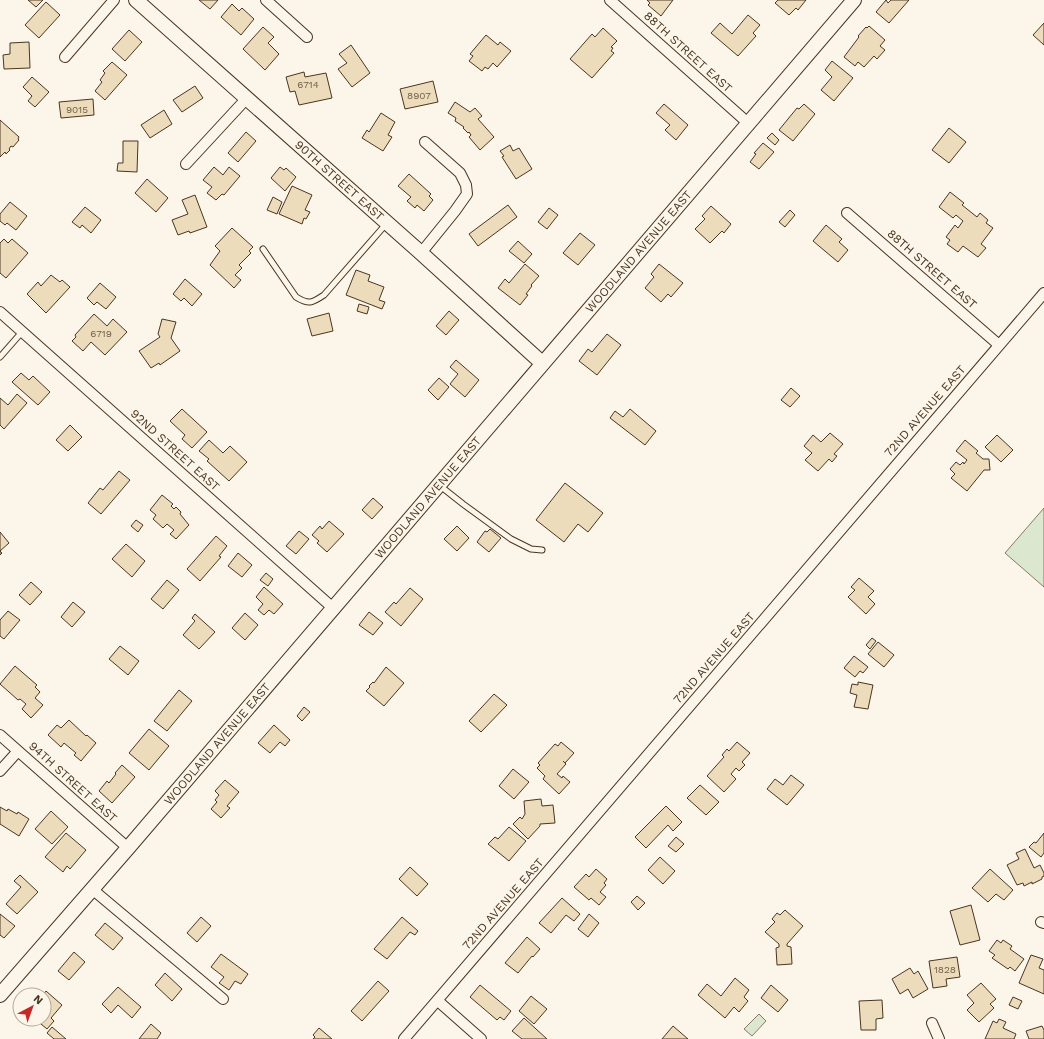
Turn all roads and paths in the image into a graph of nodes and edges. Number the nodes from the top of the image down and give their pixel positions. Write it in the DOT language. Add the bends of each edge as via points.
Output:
graph roads {
  1 [pos="114,0"];
  2 [pos="136,0"];
  3 [pos="266,0"];
  4 [pos="610,0"];
  5 [pos="854,0"];
  6 [pos="308,37"];
  7 [pos="65,57"];
  8 [pos="247,98"];
  9 [pos="748,123"];
  10 [pos="425,142"];
  11 [pos="186,164"];
  12 [pos="847,214"];
  13 [pos="387,223"];
  14 [pos="263,249"];
  15 [pos="421,253"];
  16 [pos="1044,293"];
  17 [pos="0,312"];
  18 [pos="22,332"];
  19 [pos="999,345"];
  20 [pos="0,357"];
  21 [pos="542,363"];
  22 [pos="439,484"];
  23 [pos="542,550"];
  24 [pos="333,608"];
  25 [pos="0,735"];
  26 [pos="18,751"];
  27 [pos="0,771"];
  28 [pos="128,848"];
  29 [pos="92,889"];
  30 [pos="0,995"];
  31 [pos="223,999"];
  32 [pos="438,1001"];
  33 [pos="932,1023"];
  34 [pos="404,1039"];
  35 [pos="481,1039"];
  36 [pos="939,1039"];
  1 -- 7 [label="street"];
  2 -- 8 [label="street, 90TH STREET EAST"];
  3 -- 6 [label="street"];
  4 -- 9 [label="street, 88TH STREET EAST"];
  5 -- 9 [label="street, WOODLAND AVENUE EAST"];
  8 -- 11 [label="street"];
  8 -- 13 [label="street, 90TH STREET EAST"];
  9 -- 21 [label="street, WOODLAND AVENUE EAST"];
  10 -- 15 [label="street" via="460,173 467,194"];
  12 -- 19 [label="street, 88TH STREET EAST"];
  13 -- 14 [label="lane" via="314,302 304,302 296,297"];
  13 -- 15 [label="street, 90TH STREET EAST"];
  15 -- 21 [label="street, 90TH STREET EAST"];
  16 -- 19 [label="street, 72ND AVENUE EAST"];
  17 -- 18 [label="street, 92ND STREET EAST"];
  18 -- 20 [label="lane"];
  18 -- 24 [label="street, 92ND STREET EAST"];
  19 -- 32 [label="street, 72ND AVENUE EAST"];
  21 -- 22 [label="street, WOODLAND AVENUE EAST"];
  22 -- 23 [label="lane" via="511,539 531,549"];
  22 -- 24 [label="street, WOODLAND AVENUE EAST"];
  24 -- 28 [label="street, WOODLAND AVENUE EAST"];
  25 -- 26 [label="street, 94TH STREET EAST"];
  26 -- 27 [label="street"];
  26 -- 28 [label="street, 94TH STREET EAST"];
  28 -- 29 [label="street, WOODLAND AVENUE EAST"];
  29 -- 30 [label="street, WOODLAND AVENUE EAST"];
  29 -- 31 [label="street"];
  32 -- 34 [label="street, 72ND AVENUE EAST"];
  32 -- 35 [label="street"];
  33 -- 36 [label="street"];
}
